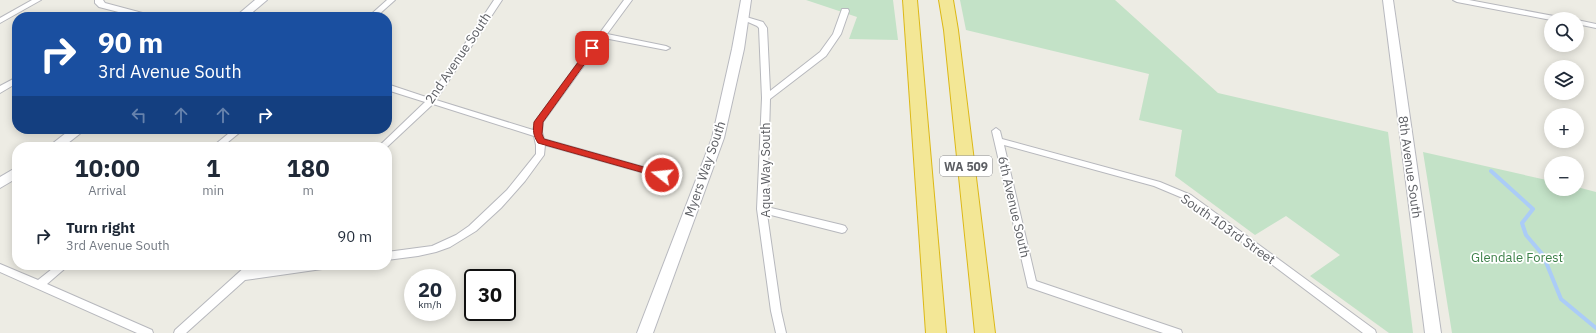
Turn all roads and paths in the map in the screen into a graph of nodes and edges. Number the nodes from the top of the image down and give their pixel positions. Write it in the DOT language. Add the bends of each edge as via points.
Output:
graph roads {
  1 [pos="37,0"];
  2 [pos="99,0"];
  3 [pos="262,0"];
  4 [pos="391,0"];
  5 [pos="498,0"];
  6 [pos="628,0"];
  7 [pos="746,0"];
  8 [pos="910,0"];
  9 [pos="946,0"];
  10 [pos="1388,0"];
  11 [pos="1457,0"];
  12 [pos="845,11"];
  13 [pos="16,12"];
  14 [pos="127,12"];
  15 [pos="246,12"];
  16 [pos="378,12"];
  17 [pos="12,14"];
  18 [pos="1544,16"];
  19 [pos="744,18"];
  20 [pos="0,21"];
  21 [pos="1584,23"];
  22 [pos="1596,26"];
  23 [pos="602,35"];
  24 [pos="666,48"];
  25 [pos="12,83"];
  26 [pos="392,88"];
  27 [pos="0,90"];
  28 [pos="766,98"];
  29 [pos="432,100"];
  30 [pos="996,131"];
  31 [pos="73,134"];
  32 [pos="233,134"];
  33 [pos="539,138"];
  34 [pos="999,141"];
  35 [pos="61,142"];
  36 [pos="223,142"];
  37 [pos="387,142"];
  38 [pos="12,175"];
  39 [pos="662,175"];
  40 [pos="0,183"];
  41 [pos="762,209"];
  42 [pos="842,229"];
  43 [pos="392,255"];
  44 [pos="0,268"];
  45 [pos="58,270"];
  46 [pos="249,270"];
  47 [pos="286,270"];
  48 [pos="242,276"];
  49 [pos="39,285"];
  50 [pos="148,333"];
  51 [pos="179,333"];
  52 [pos="645,333"];
  53 [pos="781,333"];
  54 [pos="936,333"];
  55 [pos="985,333"];
  56 [pos="1177,333"];
  57 [pos="1371,333"];
  58 [pos="1433,333"];
  1 -- 13 [label="street"];
  2 -- 14 [label="street" via="102,5"];
  3 -- 15 [label="street"];
  4 -- 16 [label="street"];
  5 -- 29 [label="street, 2nd Avenue South"];
  6 -- 23 [label="street"];
  7 -- 19 [label="street, Myers Way South"];
  8 -- 54 [label="highway, WA 509"];
  9 -- 55 [label="highway, WA 509"];
  10 -- 58 [label="street, 8th Avenue South"];
  11 -- 18 [label="street"];
  12 -- 28 [label="street" via="837,34 827,50"];
  17 -- 20 [label="street"];
  19 -- 28 [label="street, Aqua Way South" via="760,24 763,28"];
  19 -- 52 [label="street, Myers Way South" via="718,138"];
  21 -- 22 [label="street"];
  23 -- 24 [label="street"];
  23 -- 33 [label="street" via="545,110 539,122"];
  25 -- 27 [label="street"];
  26 -- 29 [label="street"];
  28 -- 41 [label="street, Aqua Way South"];
  29 -- 33 [label="street"];
  29 -- 37 [label="street, 2nd Avenue South"];
  30 -- 34 [label="street, 6th Avenue South"];
  31 -- 35 [label="street"];
  32 -- 36 [label="street"];
  33 -- 39 [label="street"];
  33 -- 43 [label="street" via="540,155 534,164 471,230 437,248"];
  34 -- 56 [label="street, 6th Avenue South" via="1032,284 1080,299 1129,319"];
  34 -- 57 [label="street, South 103rd Street" via="1157,184 1188,197"];
  38 -- 40 [label="street"];
  41 -- 42 [label="street"];
  41 -- 53 [label="street, Aqua Way South"];
  44 -- 49 [label="street"];
  45 -- 49 [label="street"];
  46 -- 48 [label="street"];
  47 -- 48 [label="street"];
  48 -- 51 [label="street"];
  49 -- 50 [label="street"];
}
